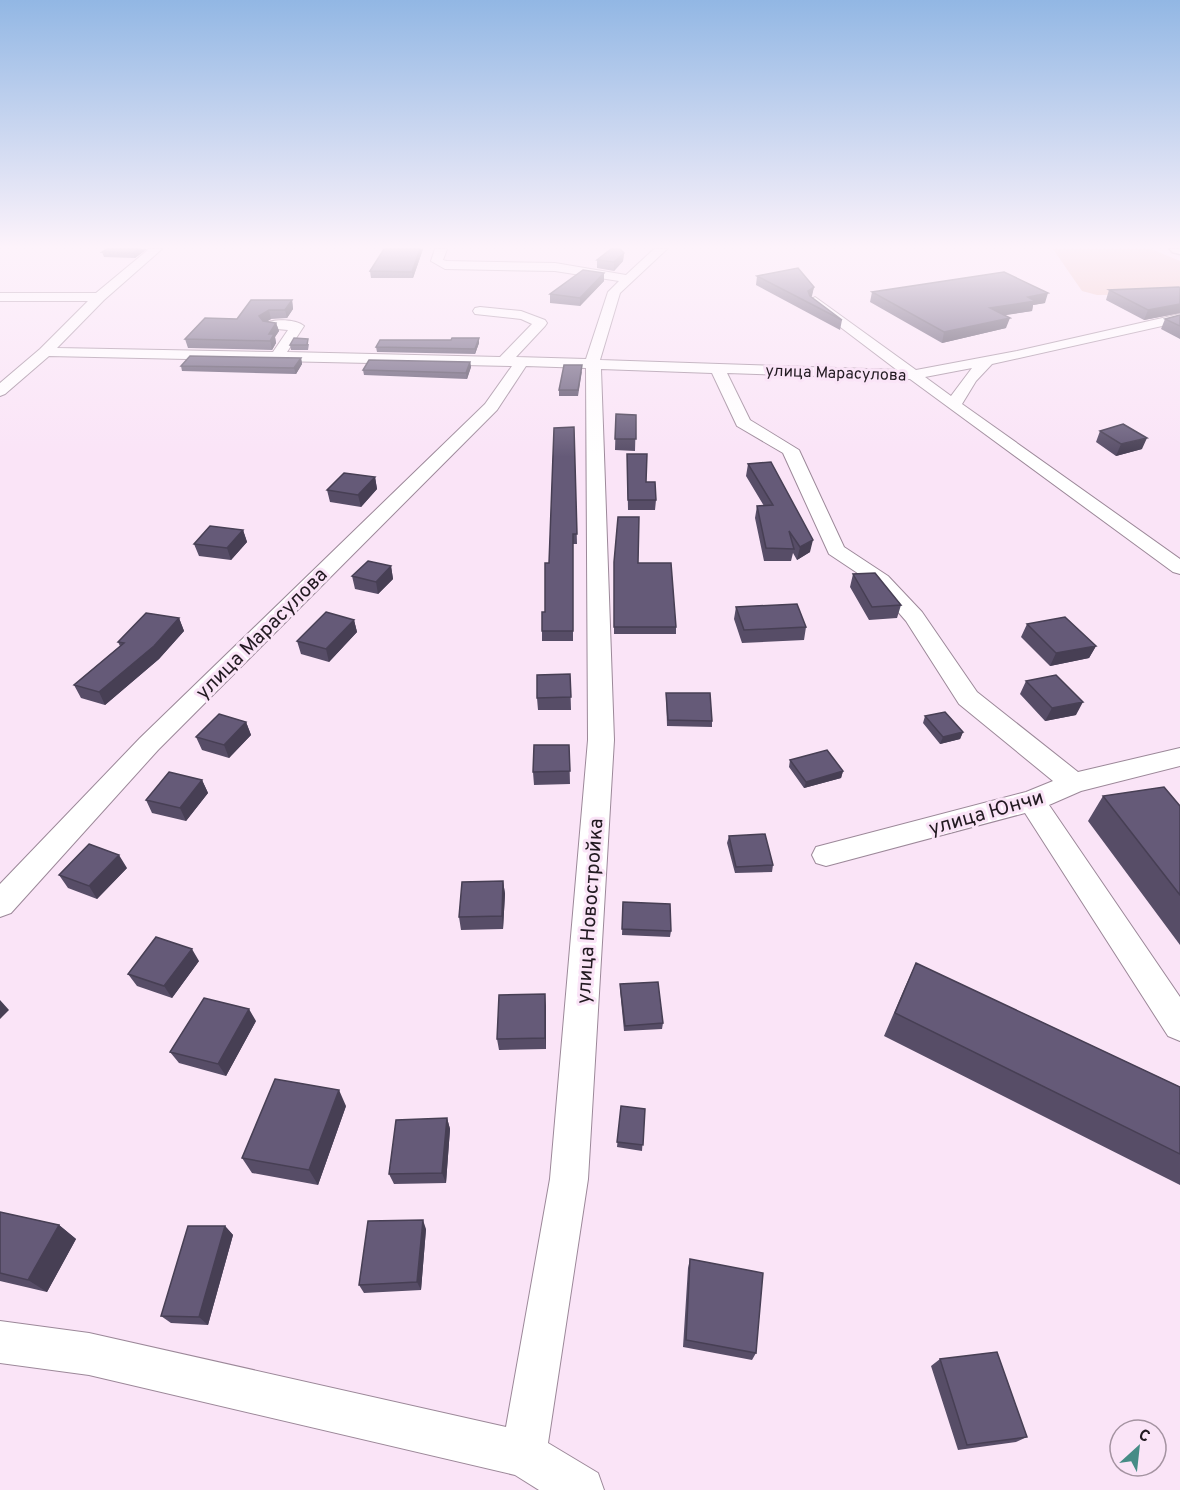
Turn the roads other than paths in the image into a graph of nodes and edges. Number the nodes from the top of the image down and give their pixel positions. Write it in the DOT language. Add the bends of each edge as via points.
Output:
graph roads {
  1 [pos="78,319"];
  2 [pos="530,319"];
  3 [pos="606,319"];
  4 [pos="837,319"];
  5 [pos="1177,319"];
  6 [pos="1158,322"];
  7 [pos="270,325"];
  8 [pos="1180,335"];
  9 [pos="45,352"];
  10 [pos="278,356"];
  11 [pos="513,361"];
  12 [pos="986,362"];
  13 [pos="594,363"];
  14 [pos="717,367"];
  15 [pos="912,375"];
  16 [pos="0,391"];
  17 [pos="954,405"];
  18 [pos="1180,568"];
  19 [pos="1180,757"];
  20 [pos="1074,783"];
  21 [pos="1032,801"];
  22 [pos="826,855"];
  23 [pos="0,904"];
  24 [pos="1180,1025"];
  25 [pos="0,1342"];
  26 [pos="524,1454"];
  27 [pos="581,1490"];
  1 -- 9 [label="street"];
  2 -- 11 [label="street" via="540,323"];
  3 -- 13 [label="street"];
  4 -- 15 [label="street"];
  5 -- 6 [label="street, улица Марасулова"];
  6 -- 8 [label="street"];
  6 -- 12 [label="street, улица Марасулова"];
  7 -- 10 [label="street" via="297,326"];
  9 -- 10 [label="street, улица Марасулова"];
  9 -- 16 [label="street"];
  10 -- 11 [label="street, улица Марасулова"];
  11 -- 13 [label="street, улица Марасулова"];
  11 -- 23 [label="street, улица Марасулова" via="491,407 149,744"];
  12 -- 15 [label="street, улица Марасулова"];
  12 -- 17 [label="street" via="970,378"];
  13 -- 14 [label="street, улица Марасулова"];
  13 -- 26 [label="street, улица Новостройка" via="601,740 569,1179"];
  14 -- 15 [label="street, улица Марасулова"];
  14 -- 20 [label="street" via="742,423 790,450 836,550 881,580 914,617 968,698"];
  15 -- 17 [label="street"];
  17 -- 18 [label="street"];
  19 -- 20 [label="street, улица Юнчи"];
  20 -- 21 [label="street, улица Юнчи"];
  21 -- 22 [label="street, улица Юнчи"];
  21 -- 24 [label="street"];
  25 -- 26 [label="street" via="89,1354"];
  26 -- 27 [label="street"];
}
